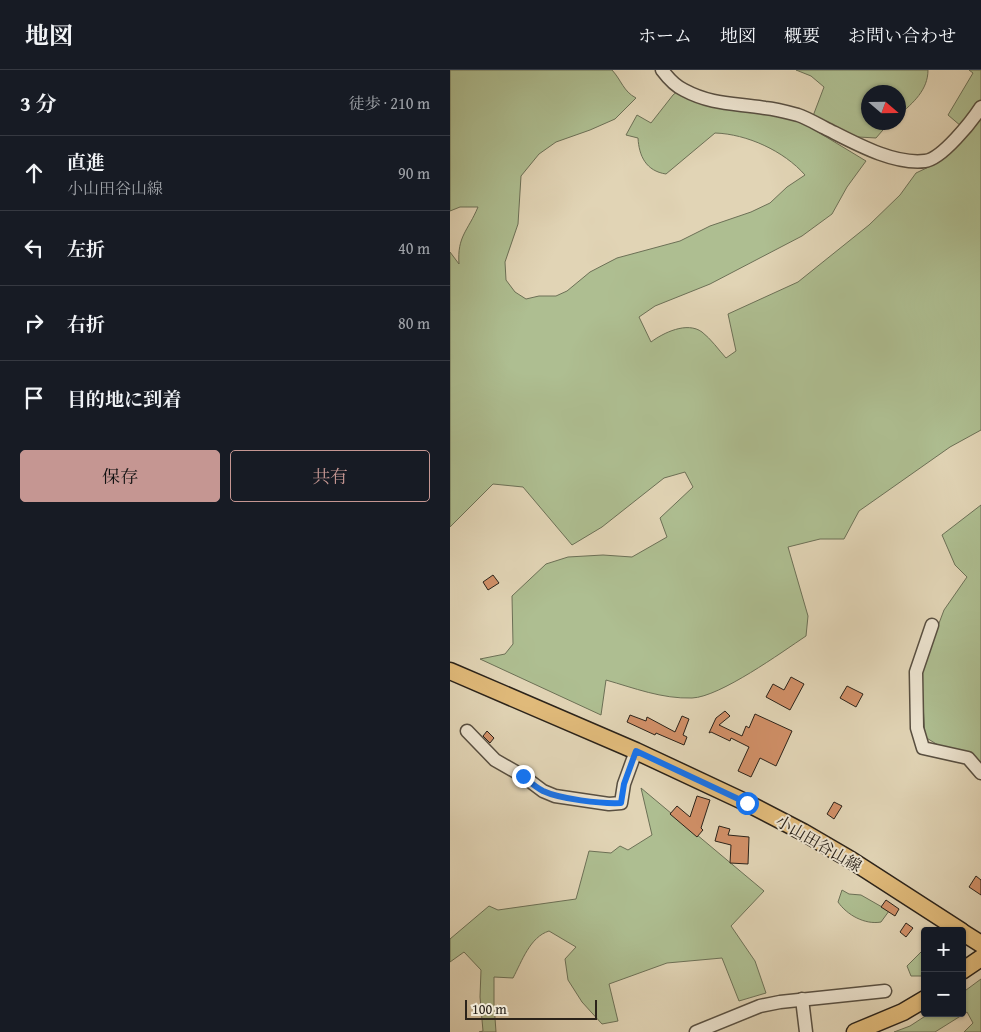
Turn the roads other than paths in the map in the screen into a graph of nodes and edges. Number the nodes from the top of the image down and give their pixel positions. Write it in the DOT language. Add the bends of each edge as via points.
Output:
graph roads {
  1 [pos="662,70"];
  2 [pos="981,107"];
  3 [pos="932,625"];
  4 [pos="450,671"];
  5 [pos="467,732"];
  6 [pos="636,751"];
  7 [pos="981,773"];
  8 [pos="956,927"];
  9 [pos="966,934"];
  10 [pos="981,944"];
  11 [pos="981,958"];
  12 [pos="966,969"];
  13 [pos="885,991"];
  14 [pos="802,999"];
  15 [pos="921,1001"];
  16 [pos="696,1032"];
  17 [pos="806,1032"];
  18 [pos="855,1032"];
  1 -- 2 [label="street" via="683,90 714,102 800,116 852,142 907,161 934,158"];
  3 -- 7 [label="street" via="916,672 917,728 923,748 968,758"];
  4 -- 6 [label="main road, 小山田谷山線"];
  5 -- 6 [label="street" via="495,760 543,791 555,796 609,804 621,803"];
  6 -- 8 [label="main road, 小山田谷山線" via="803,832"];
  9 -- 10 [label="main road, 小山田谷山線"];
  11 -- 12 [label="main road"];
  13 -- 14 [label="street"];
  14 -- 16 [label="street" via="760,1006"];
  14 -- 17 [label="street"];
  15 -- 18 [label="main road"];
}
